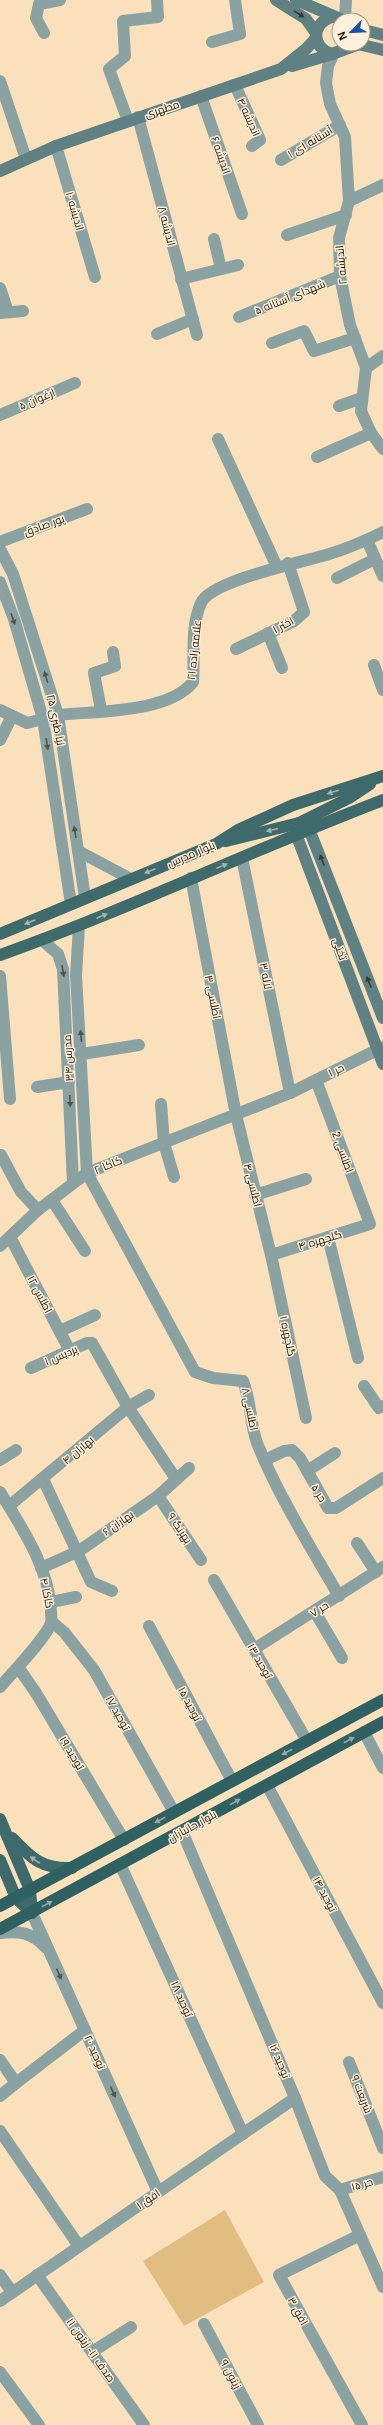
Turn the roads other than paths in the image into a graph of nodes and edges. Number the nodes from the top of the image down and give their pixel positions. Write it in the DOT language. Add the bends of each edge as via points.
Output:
graph roads {
  1 [pos="60,0"];
  2 [pos="157,0"];
  3 [pos="235,0"];
  4 [pos="276,0"];
  5 [pos="296,0"];
  6 [pos="346,0"];
  7 [pos="342,12"];
  8 [pos="331,15"];
  9 [pos="331,21"];
  10 [pos="44,33"];
  11 [pos="371,34"];
  12 [pos="316,35"];
  13 [pos="383,35"];
  14 [pos="212,42"];
  15 [pos="371,47"];
  16 [pos="383,50"];
  17 [pos="333,53"];
  18 [pos="281,69"];
  19 [pos="0,81"];
  20 [pos="235,85"];
  21 [pos="201,96"];
  22 [pos="4,109"];
  23 [pos="133,119"];
  24 [pos="340,125"];
  25 [pos="56,146"];
  26 [pos="252,146"];
  27 [pos="26,159"];
  28 [pos="281,160"];
  29 [pos="0,171"];
  30 [pos="383,185"];
  31 [pos="349,201"];
  32 [pos="242,214"];
  33 [pos="346,215"];
  34 [pos="287,235"];
  35 [pos="214,239"];
  36 [pos="238,265"];
  37 [pos="221,269"];
  38 [pos="340,276"];
  39 [pos="95,277"];
  40 [pos="181,280"];
  41 [pos="0,288"];
  42 [pos="23,311"];
  43 [pos="4,312"];
  44 [pos="239,317"];
  45 [pos="193,319"];
  46 [pos="157,334"];
  47 [pos="197,335"];
  48 [pos="355,338"];
  49 [pos="272,343"];
  50 [pos="383,356"];
  51 [pos="366,368"];
  52 [pos="75,383"];
  53 [pos="362,398"];
  54 [pos="339,406"];
  55 [pos="0,415"];
  56 [pos="371,433"];
  57 [pos="218,439"];
  58 [pos="383,449"];
  59 [pos="317,457"];
  60 [pos="87,509"];
  61 [pos="383,532"];
  62 [pos="367,540"];
  63 [pos="0,542"];
  64 [pos="0,549"];
  65 [pos="375,559"];
  66 [pos="282,565"];
  67 [pos="383,576"];
  68 [pos="338,578"];
  69 [pos="0,582"];
  70 [pos="268,634"];
  71 [pos="236,648"];
  72 [pos="113,652"];
  73 [pos="374,665"];
  74 [pos="282,668"];
  75 [pos="383,690"];
  76 [pos="0,710"];
  77 [pos="101,710"];
  78 [pos="58,715"];
  79 [pos="12,716"];
  80 [pos="43,719"];
  81 [pos="0,740"];
  82 [pos="382,776"];
  83 [pos="70,799"];
  84 [pos="56,800"];
  85 [pos="383,800"];
  86 [pos="301,829"];
  87 [pos="216,844"];
  88 [pos="78,851"];
  89 [pos="242,858"];
  90 [pos="191,878"];
  91 [pos="131,879"];
  92 [pos="85,898"];
  93 [pos="71,904"];
  94 [pos="79,926"];
  95 [pos="0,934"];
  96 [pos="42,940"];
  97 [pos="0,955"];
  98 [pos="0,976"];
  99 [pos="383,1018"];
  100 [pos="139,1045"];
  101 [pos="380,1048"];
  102 [pos="82,1054"];
  103 [pos="383,1064"];
  104 [pos="316,1080"];
  105 [pos="69,1082"];
  106 [pos="37,1087"];
  107 [pos="290,1093"];
  108 [pos="10,1099"];
  109 [pos="161,1104"];
  110 [pos="236,1115"];
  111 [pos="164,1142"];
  112 [pos="1,1155"];
  113 [pos="87,1173"];
  114 [pos="174,1178"];
  115 [pos="306,1179"];
  116 [pos="73,1183"];
  117 [pos="255,1195"];
  118 [pos="52,1200"];
  119 [pos="38,1210"];
  120 [pos="370,1224"];
  121 [pos="328,1237"];
  122 [pos="3,1242"];
  123 [pos="84,1250"];
  124 [pos="270,1255"];
  125 [pos="95,1316"];
  126 [pos="60,1331"];
  127 [pos="70,1351"];
  128 [pos="358,1358"];
  129 [pos="31,1368"];
  130 [pos="364,1386"];
  131 [pos="148,1395"];
  132 [pos="383,1406"];
  133 [pos="128,1407"];
  134 [pos="306,1418"];
  135 [pos="16,1450"];
  136 [pos="335,1453"];
  137 [pos="0,1460"];
  138 [pos="265,1460"];
  139 [pos="189,1468"];
  140 [pos="307,1471"];
  141 [pos="383,1478"];
  142 [pos="43,1479"];
  143 [pos="176,1479"];
  144 [pos="0,1492"];
  145 [pos="158,1496"];
  146 [pos="8,1506"];
  147 [pos="357,1543"];
  148 [pos="79,1551"];
  149 [pos="201,1560"];
  150 [pos="41,1568"];
  151 [pos="380,1570"];
  152 [pos="214,1580"];
  153 [pos="112,1591"];
  154 [pos="339,1596"];
  155 [pos="76,1597"];
  156 [pos="51,1602"];
  157 [pos="315,1612"];
  158 [pos="52,1622"];
  159 [pos="149,1626"];
  160 [pos="254,1649"];
  161 [pos="342,1658"];
  162 [pos="18,1667"];
  163 [pos="0,1687"];
  164 [pos="383,1700"];
  165 [pos="383,1722"];
  166 [pos="364,1732"];
  167 [pos="307,1741"];
  168 [pos="383,1768"];
  169 [pos="232,1781"];
  170 [pos="267,1785"];
  171 [pos="174,1812"];
  172 [pos="0,1819"];
  173 [pos="182,1831"];
  174 [pos="6,1832"];
  175 [pos="124,1840"];
  176 [pos="0,1860"];
  177 [pos="120,1864"];
  178 [pos="72,1868"];
  179 [pos="30,1890"];
  180 [pos="16,1898"];
  181 [pos="0,1906"];
  182 [pos="32,1913"];
  183 [pos="0,1929"];
  184 [pos="0,1933"];
  185 [pos="50,1953"];
  186 [pos="383,2003"];
  187 [pos="85,2030"];
  188 [pos="0,2060"];
  189 [pos="349,2062"];
  190 [pos="16,2083"];
  191 [pos="0,2096"];
  192 [pos="295,2098"];
  193 [pos="0,2131"];
  194 [pos="243,2134"];
  195 [pos="383,2148"];
  196 [pos="383,2178"];
  197 [pos="340,2190"];
  198 [pos="158,2192"];
  199 [pos="360,2235"];
  200 [pos="80,2246"];
  201 [pos="0,2275"];
  202 [pos="37,2275"];
  203 [pos="383,2287"];
  204 [pos="12,2292"];
  205 [pos="0,2301"];
  206 [pos="204,2324"];
  207 [pos="131,2328"];
  208 [pos="92,2352"];
  209 [pos="0,2372"];
  210 [pos="39,2425"];
  211 [pos="144,2425"];
  212 [pos="258,2425"];
  213 [pos="362,2425"];
  1 -- 10 [label="street" via="39,4 36,18"];
  2 -- 23 [label="street, اندیشه ۸" via="158,17 123,20 125,56 109,70"];
  3 -- 14 [label="street" via="240,34"];
  4 -- 12 [label="main road, one-way" via="306,19"];
  5 -- 8 [label="main road"];
  6 -- 7 [label="street"];
  9 -- 12 [label="main road, مطهری" via="320,24"];
  11 -- 13 [label="main road"];
  12 -- 17 [label="main road" via="323,50"];
  12 -- 18 [label="main road, مطهری" via="306,49"];
  15 -- 16 [label="main road"];
  17 -- 18 [label="main road"];
  17 -- 24 [label="street, اندیشه ۲" via="326,83 330,104"];
  18 -- 20 [label="main road, مطهری"];
  19 -- 22 [label="street"];
  20 -- 21 [label="main road, مطهری"];
  20 -- 26 [label="street, اندیشه ۴" via="260,140"];
  21 -- 23 [label="main road, مطهری"];
  21 -- 32 [label="street, اندیشه ۶"];
  22 -- 27 [label="street"];
  23 -- 25 [label="main road, مطهری"];
  23 -- 40 [label="street, اندیشه ۸"];
  24 -- 28 [label="street, آستانه ای ۱"];
  24 -- 31 [label="street, اندیشه ۲" via="345,137"];
  25 -- 27 [label="main road, مطهری"];
  25 -- 39 [label="street, اندیشه ۱۰"];
  27 -- 29 [label="main road, مطهری"];
  30 -- 31 [label="street"];
  31 -- 33 [label="street, اندیشه ۲"];
  33 -- 34 [label="street"];
  33 -- 38 [label="street, اندیشه ۲" via="339,238"];
  35 -- 37 [label="street"];
  36 -- 37 [label="street"];
  37 -- 40 [label="street"];
  38 -- 44 [label="street, شهدای آستانه ۵"];
  38 -- 48 [label="street, اندیشه ۲"];
  40 -- 45 [label="street, اندیشه ۸"];
  41 -- 43 [label="street"];
  42 -- 43 [label="street"];
  45 -- 46 [label="street"];
  45 -- 47 [label="street, اندیشه ۸"];
  48 -- 49 [label="street" via="314,351 304,331"];
  48 -- 51 [label="street, اندیشه ۲"];
  50 -- 51 [label="street"];
  51 -- 53 [label="street, اندیشه ۲"];
  52 -- 55 [label="street, ارغوان ۵"];
  53 -- 54 [label="street"];
  53 -- 56 [label="street, اندیشه ۲" via="361,411"];
  56 -- 58 [label="street, اندیشه ۲"];
  56 -- 59 [label="street"];
  57 -- 66 [label="street"];
  60 -- 63 [label="street, پور صادق"];
  61 -- 62 [label="street, علامه زاده ۲۱"];
  62 -- 65 [label="street"];
  62 -- 66 [label="street, علامه زاده ۲۱" via="327,555"];
  78 -- 64 [label="street, نیا طبری ۲۵, one-way" via="13,574"];
  65 -- 67 [label="street"];
  65 -- 68 [label="street"];
  66 -- 70 [label="street, اختر ۱" via="304,612 294,621"];
  66 -- 77 [label="street, علامه زاده ۲۱" via="209,593 204,598 193,634 194,676 188,688 172,699 146,706"];
  69 -- 80 [label="street, نیا طبری ۲۵, one-way" via="14,619"];
  70 -- 71 [label="street, اختر ۱"];
  70 -- 74 [label="street"];
  72 -- 77 [label="street" via="115,666 94,673"];
  73 -- 75 [label="street"];
  76 -- 79 [label="street"];
  77 -- 78 [label="street, علامه زاده ۲۱"];
  78 -- 83 [label="street, نیا طبری ۲۵"];
  79 -- 80 [label="street" via="27,723"];
  79 -- 81 [label="street"];
  80 -- 84 [label="street, نیا طبری ۲۵, one-way"];
  82 -- 86 [label="main road"];
  82 -- 87 [label="main road, بلوار مدرس, one-way" via="293,805 238,830"];
  83 -- 84 [label="street"];
  88 -- 83 [label="street, نیا طبری ۲۵, one-way"];
  84 -- 93 [label="street, نیا طبری ۲۵"];
  85 -- 86 [label="main road, بلوار مدرس"];
  86 -- 87 [label="main road, one-way"];
  86 -- 89 [label="main road, بلوار مدرس"];
  99 -- 86 [label="main road, تختی, one-way"];
  86 -- 101 [label="main road, تختی"];
  87 -- 91 [label="main road, بلوار مدرس, one-way"];
  88 -- 91 [label="street"];
  88 -- 92 [label="street, نیا طبری ۲۵"];
  90 -- 89 [label="main road, بلوار مدرس, one-way"];
  89 -- 107 [label="street, لاله ۳"];
  94 -- 90 [label="main road, بلوار مدرس, one-way"];
  90 -- 110 [label="street, اطلسی ۳"];
  91 -- 92 [label="main road, بلوار مدرس"];
  92 -- 93 [label="main road, بلوار مدرس"];
  93 -- 95 [label="main road, بلوار مدرس, one-way"];
  94 -- 96 [label="main road, بلوار مدرس"];
  102 -- 94 [label="street, مدرس ۳۴, one-way" via="76,975"];
  96 -- 97 [label="main road, بلوار مدرس"];
  96 -- 105 [label="street, مدرس ۳۴, one-way" via="58,954 63,969"];
  98 -- 108 [label="street"];
  100 -- 102 [label="street"];
  101 -- 103 [label="main road, تختی"];
  101 -- 104 [label="street, حر ۱"];
  102 -- 113 [label="street, مدرس ۳۴"];
  104 -- 107 [label="street, حر ۱"];
  104 -- 120 [label="street, اطلسی 2"];
  105 -- 106 [label="street"];
  105 -- 116 [label="street, مدرس ۳۴, one-way"];
  107 -- 110 [label="street, حر ۱"];
  109 -- 111 [label="street"];
  110 -- 111 [label="street, کاکا ۲"];
  110 -- 117 [label="street, اطلسی ۴"];
  111 -- 113 [label="street, کاکا ۲"];
  111 -- 114 [label="street"];
  112 -- 119 [label="street" via="21,1192"];
  113 -- 116 [label="street, کاکا ۲"];
  113 -- 138 [label="street, اطلسی ۸" via="195,1372 213,1378 243,1381 249,1395 256,1441"];
  115 -- 117 [label="street"];
  116 -- 118 [label="street, کاکا ۲"];
  117 -- 124 [label="street, اطلسی ۴"];
  118 -- 119 [label="street, کاکا ۲"];
  118 -- 123 [label="street"];
  119 -- 122 [label="street, کاکا ۲"];
  120 -- 121 [label="street, گلچهره ۴"];
  121 -- 124 [label="street, گلچهره ۴"];
  121 -- 128 [label="street"];
  122 -- 126 [label="street, اطلس ۱۲"];
  124 -- 134 [label="street, گلچهره ۱"];
  125 -- 126 [label="street"];
  126 -- 127 [label="street, اطلس ۱۲"];
  127 -- 129 [label="street, پردیس ۱"];
  127 -- 133 [label="street, پردیس ۱" via="90,1342"];
  130 -- 132 [label="street" via="379,1408"];
  131 -- 133 [label="street, بهاران ۴"];
  133 -- 142 [label="street, بهاران ۴"];
  133 -- 143 [label="street"];
  135 -- 137 [label="street"];
  136 -- 140 [label="street"];
  138 -- 140 [label="street, حر ۵" via="284,1450 292,1450"];
  138 -- 154 [label="street, اطلسی ۸" via="277,1489"];
  139 -- 143 [label="street, بهاران ۶"];
  140 -- 141 [label="street, حر ۵" via="328,1508 336,1508"];
  142 -- 146 [label="street, بهاران ۴"];
  142 -- 148 [label="street"];
  143 -- 145 [label="street, بهاران ۶"];
  144 -- 146 [label="street, کاکا ۴"];
  145 -- 148 [label="street, بهاران ۶"];
  145 -- 149 [label="street, بهرنگ ۹"];
  146 -- 150 [label="street, کاکا ۴" via="32,1544"];
  147 -- 151 [label="street"];
  148 -- 150 [label="street, بهاران ۶"];
  148 -- 153 [label="street" via="91,1582"];
  150 -- 156 [label="street, کاکا ۴"];
  151 -- 154 [label="street, حر ۷"];
  152 -- 160 [label="street, توحید ۱۳"];
  154 -- 157 [label="street, حر ۷"];
  155 -- 156 [label="street"];
  156 -- 158 [label="street, کاکا ۴"];
  157 -- 160 [label="street, حر ۷"];
  157 -- 161 [label="street"];
  158 -- 162 [label="street, کاکا ۴"];
  158 -- 171 [label="street, توحید ۱۷" via="64,1632 94,1670"];
  159 -- 169 [label="street, توحید ۱۵"];
  160 -- 167 [label="street, توحید ۱۳"];
  162 -- 163 [label="street, کاکا ۴"];
  162 -- 175 [label="street, توحید ۱۹"];
  164 -- 167 [label="highway, بلوار جانبازان"];
  165 -- 166 [label="highway, بلوار جانبازان"];
  166 -- 168 [label="street"];
  170 -- 166 [label="highway, بلوار جانبازان, one-way"];
  167 -- 169 [label="highway, بلوار جانبازان, one-way"];
  169 -- 171 [label="highway, بلوار جانبازان"];
  173 -- 170 [label="highway, بلوار جانبازان, one-way"];
  170 -- 186 [label="street, توحید ۱۴"];
  171 -- 175 [label="highway, بلوار جانبازان, one-way"];
  172 -- 174 [label="main road"];
  173 -- 177 [label="highway, بلوار جانبازان"];
  173 -- 192 [label="street, توحید ۱۶"];
  178 -- 174 [label="main road, one-way" via="54,1868 41,1864 26,1854"];
  174 -- 179 [label="main road"];
  175 -- 178 [label="highway, بلوار جانبازان"];
  176 -- 180 [label="main road"];
  182 -- 177 [label="highway, بلوار جانبازان, one-way"];
  177 -- 194 [label="street, توحید ۱۸"];
  178 -- 179 [label="highway, بلوار جانبازان"];
  179 -- 180 [label="highway, بلوار جانبازان"];
  179 -- 182 [label="main road"];
  180 -- 181 [label="highway, بلوار جانبازان"];
  180 -- 182 [label="main road"];
  182 -- 183 [label="highway, بلوار جانبازان"];
  182 -- 185 [label="street, توحید ۲۰"];
  184 -- 185 [label="street" via="20,1931 34,1937"];
  185 -- 187 [label="street, توحید ۲۰, one-way"];
  187 -- 190 [label="street"];
  187 -- 198 [label="street, توحید ۲۰, one-way"];
  188 -- 190 [label="street"];
  189 -- 195 [label="street, شریعت ۹"];
  190 -- 191 [label="street"];
  192 -- 194 [label="street, افق ۱"];
  192 -- 197 [label="street, توحید ۱۶" via="325,2176"];
  193 -- 200 [label="street"];
  194 -- 198 [label="street, افق ۱"];
  196 -- 197 [label="street, حر ۱۵"];
  197 -- 199 [label="street, توحید ۱۶"];
  198 -- 200 [label="street, افق ۱"];
  199 -- 203 [label="street, توحید ۱۶"];
  199 -- 213 [label="street, افق ۳" via="279,2275"];
  200 -- 202 [label="street, افق ۱"];
  201 -- 204 [label="street"];
  202 -- 204 [label="street, افق ۱"];
  202 -- 208 [label="street, صدف ۱۱- زیتون ۱۱"];
  204 -- 205 [label="street, افق ۱"];
  206 -- 212 [label="street, زیتون ۹"];
  207 -- 208 [label="street"];
  208 -- 211 [label="street, صدف ۱۱- زیتون ۱۱"];
  209 -- 210 [label="street"];
}
